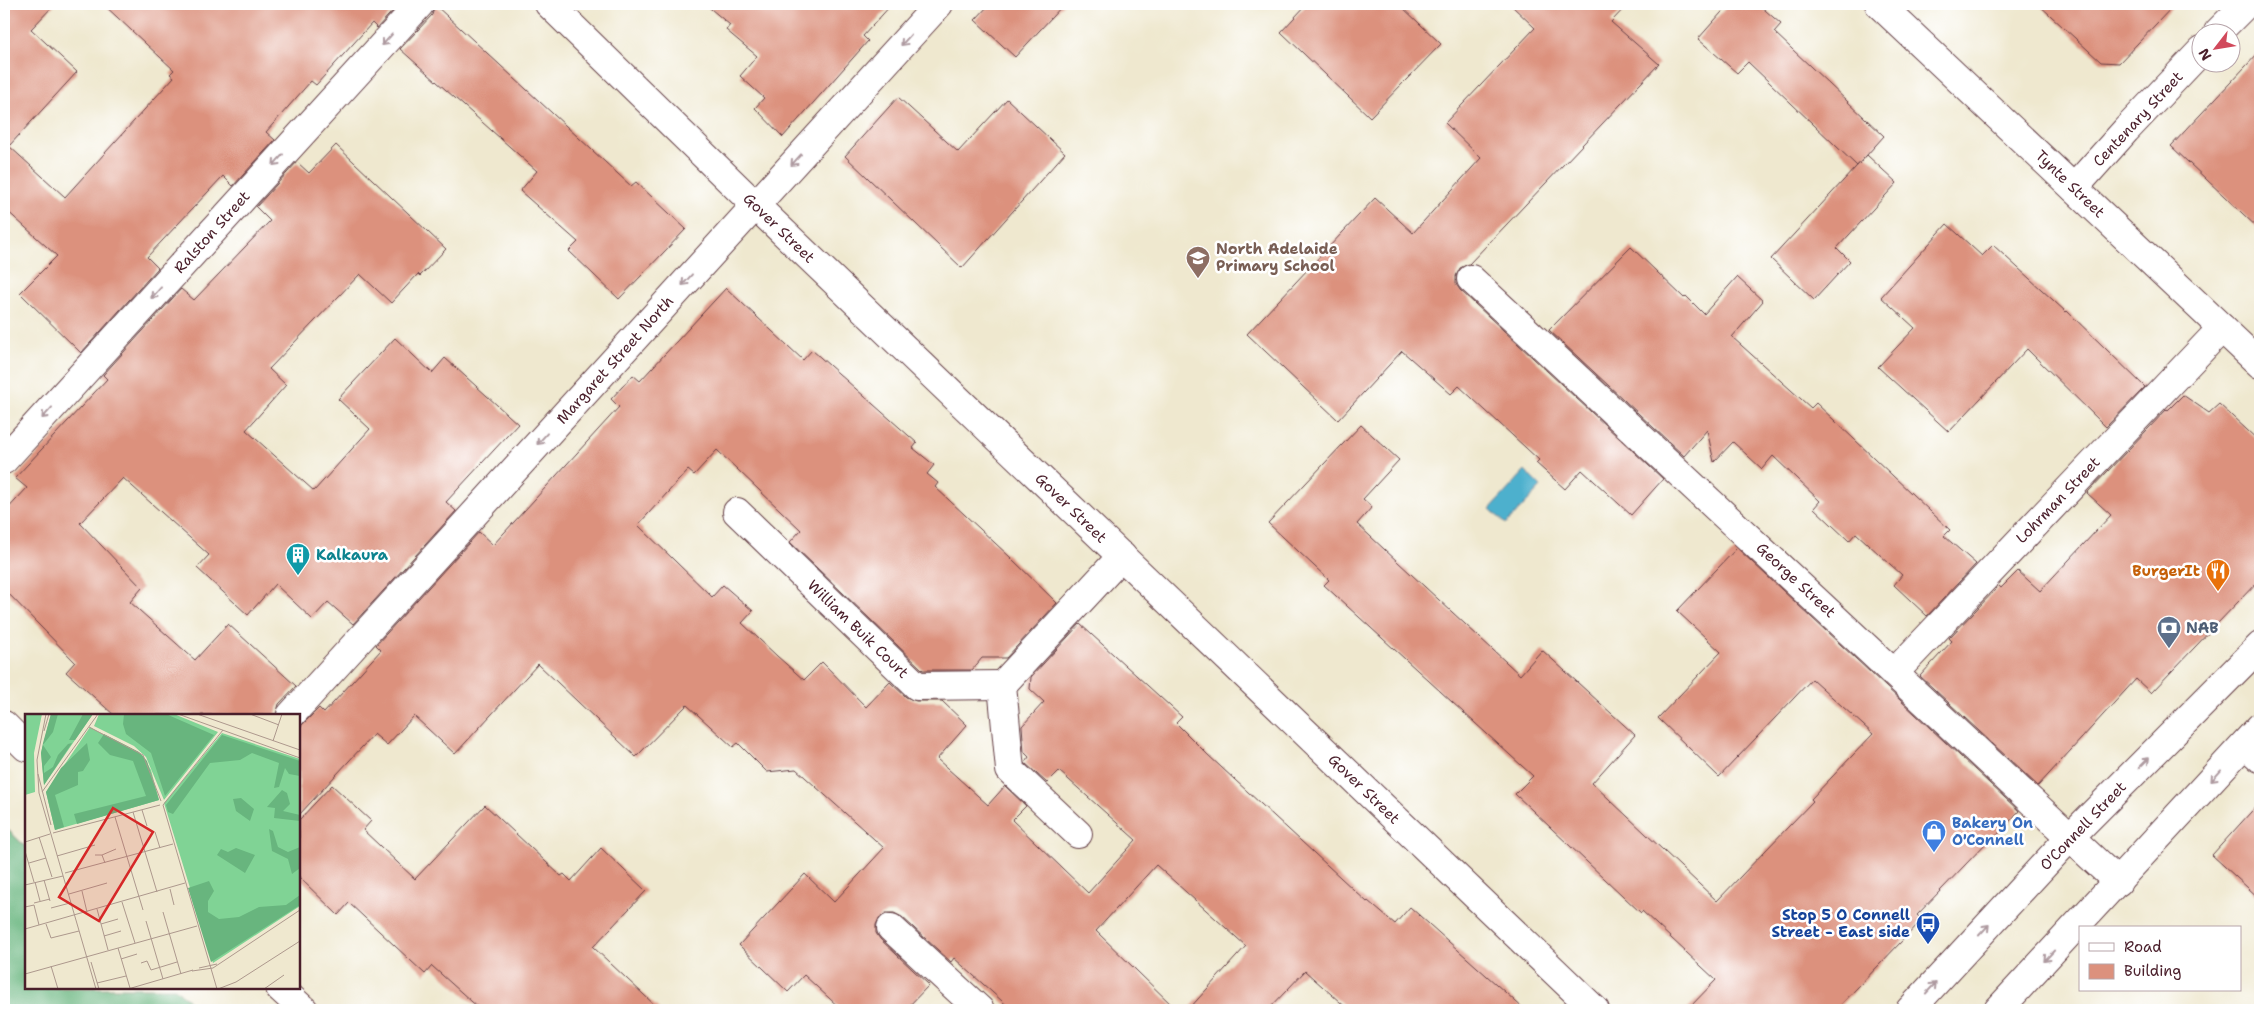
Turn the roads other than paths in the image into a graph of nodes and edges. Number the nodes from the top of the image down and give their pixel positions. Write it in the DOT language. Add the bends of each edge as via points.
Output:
graph roads {
  1 [pos="420,4"];
  2 [pos="549,4"];
  3 [pos="939,4"];
  4 [pos="1880,4"];
  5 [pos="2246,4"];
  6 [pos="2228,22"];
  7 [pos="2192,61"];
  8 [pos="2074,188"];
  9 [pos="755,205"];
  10 [pos="1471,279"];
  11 [pos="2222,328"];
  12 [pos="2260,364"];
  13 [pos="4,460"];
  14 [pos="737,512"];
  15 [pos="1122,556"];
  16 [pos="2260,646"];
  17 [pos="1895,672"];
  18 [pos="1002,685"];
  19 [pos="292,714"];
  20 [pos="4,726"];
  21 [pos="2255,743"];
  22 [pos="25,746"];
  23 [pos="1078,834"];
  24 [pos="2070,837"];
  25 [pos="2118,882"];
  26 [pos="891,928"];
  27 [pos="281,989"];
  28 [pos="304,1010"];
  29 [pos="980,1010"];
  30 [pos="1596,1010"];
  31 [pos="1910,1010"];
  32 [pos="1998,1010"];
  1 -- 13 [label="street, Ralston Street, one-way"];
  2 -- 9 [label="street, Gover Street"];
  3 -- 9 [label="street, Margaret Street North, one-way"];
  4 -- 8 [label="street, Tynte Street"];
  5 -- 6 [label="street"];
  7 -- 8 [label="street, Centenary Street"];
  8 -- 11 [label="street, Tynte Street"];
  9 -- 15 [label="street, Gover Street"];
  9 -- 19 [label="street, Margaret Street North, one-way"];
  10 -- 17 [label="street, George Street"];
  11 -- 12 [label="street, Tynte Street"];
  11 -- 17 [label="street, Lohrman Street"];
  14 -- 18 [label="street, William Buik Court" via="917,686"];
  15 -- 18 [label="street"];
  15 -- 30 [label="street, Gover Street"];
  24 -- 16 [label="street, O'Connell Street, one-way"];
  17 -- 24 [label="street, George Street"];
  18 -- 23 [label="street" via="1010,770"];
  20 -- 22 [label="street"];
  21 -- 25 [label="street, one-way"];
  24 -- 25 [label="street, George Street"];
  31 -- 24 [label="street, O'Connell Street, one-way"];
  25 -- 32 [label="street, one-way"];
  26 -- 29 [label="street"];
  27 -- 28 [label="street"];
}
